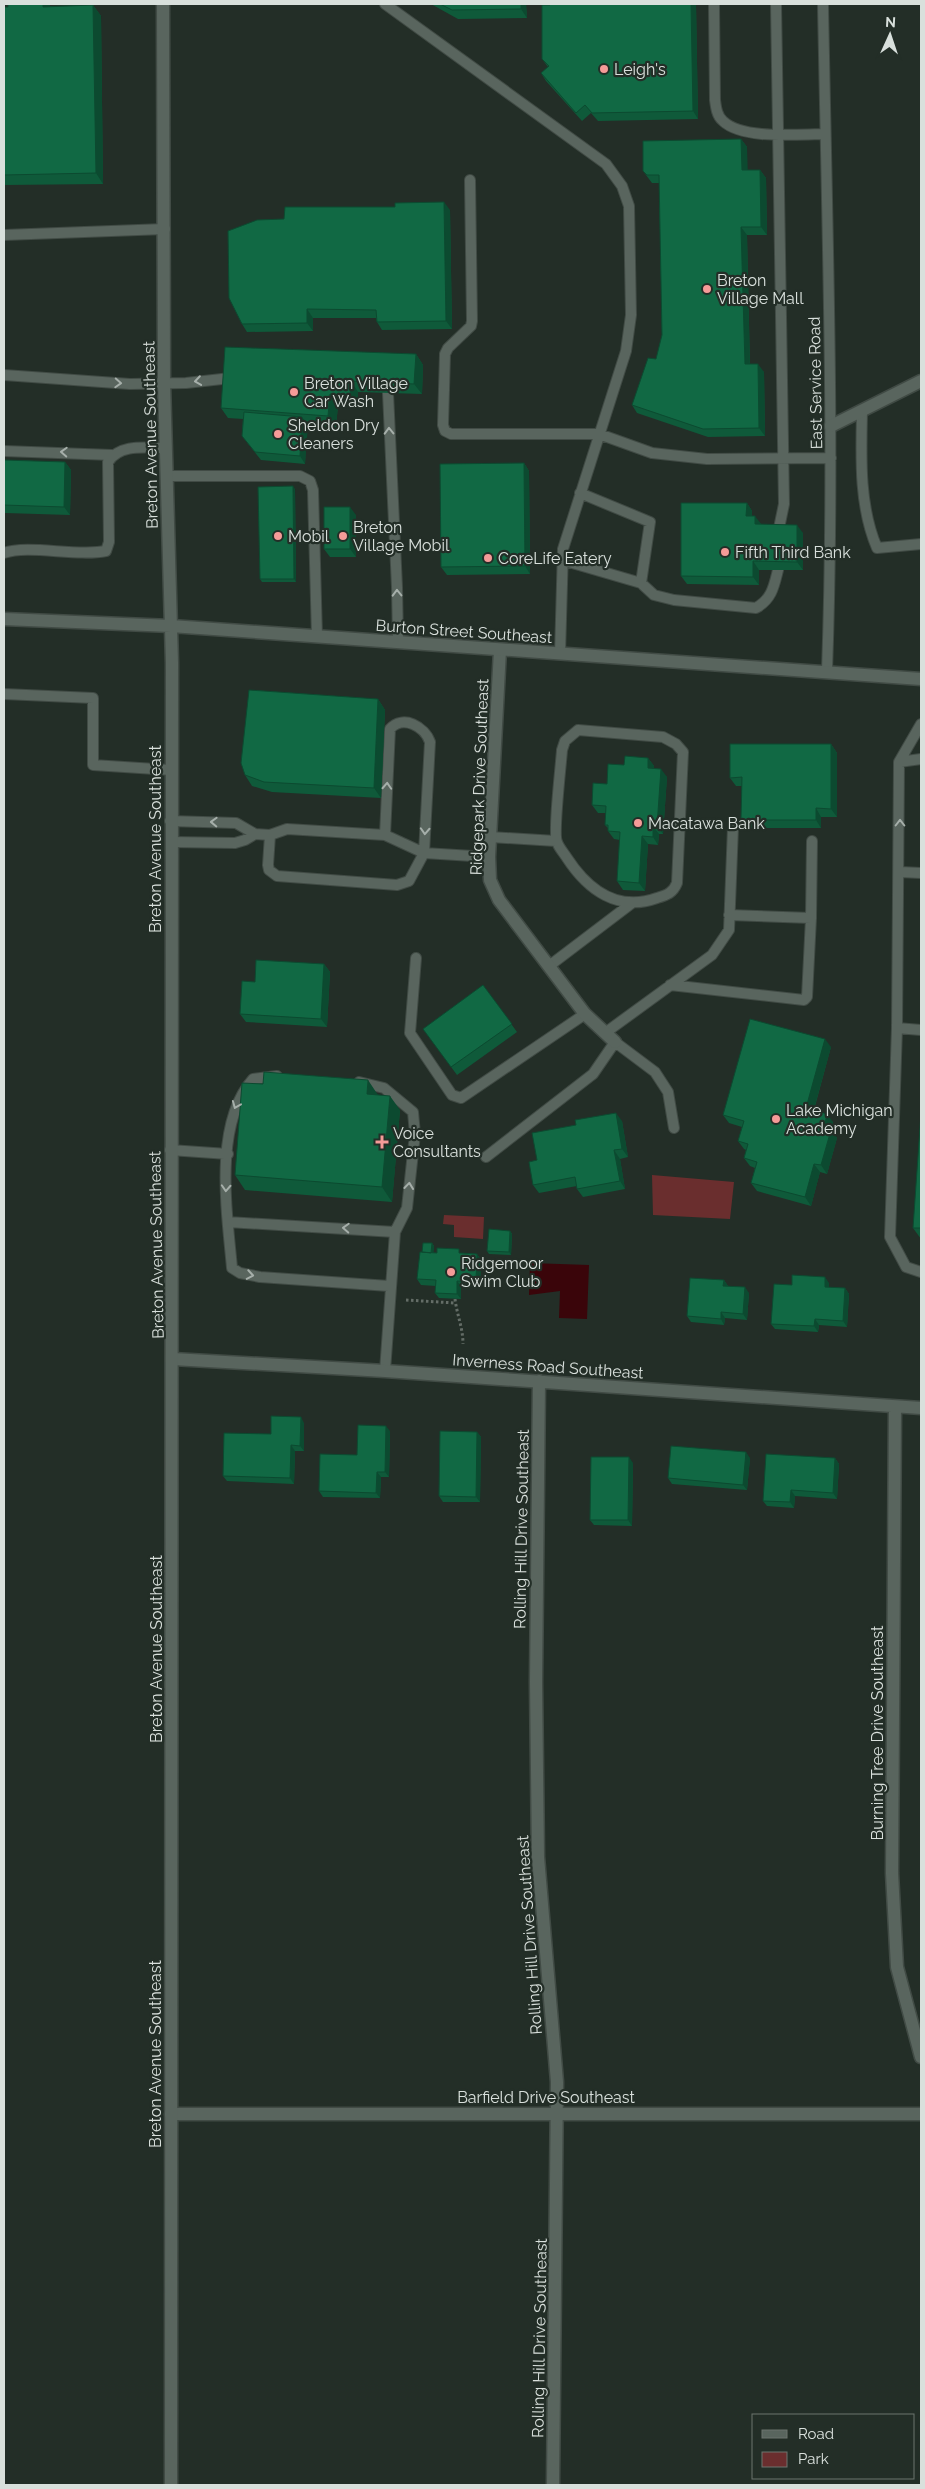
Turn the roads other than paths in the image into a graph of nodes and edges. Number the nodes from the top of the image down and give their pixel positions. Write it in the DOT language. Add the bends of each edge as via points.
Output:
graph roads {
  1 [pos="163,4"];
  2 [pos="385,4"];
  3 [pos="714,4"];
  4 [pos="776,4"];
  5 [pos="823,4"];
  6 [pos="825,134"];
  7 [pos="777,135"];
  8 [pos="470,180"];
  9 [pos="165,229"];
  10 [pos="4,235"];
  11 [pos="4,375"];
  12 [pos="231,378"];
  13 [pos="921,380"];
  14 [pos="164,383"];
  15 [pos="388,393"];
  16 [pos="862,412"];
  17 [pos="831,426"];
  18 [pos="599,434"];
  19 [pos="166,448"];
  20 [pos="4,451"];
  21 [pos="112,455"];
  22 [pos="783,458"];
  23 [pos="831,458"];
  24 [pos="167,476"];
  25 [pos="580,493"];
  26 [pos="778,533"];
  27 [pos="921,544"];
  28 [pos="4,553"];
  29 [pos="562,560"];
  30 [pos="778,570"];
  31 [pos="641,583"];
  32 [pos="4,619"];
  33 [pos="171,626"];
  34 [pos="317,637"];
  35 [pos="398,642"];
  36 [pos="500,650"];
  37 [pos="560,654"];
  38 [pos="827,671"];
  39 [pos="921,679"];
  40 [pos="4,694"];
  41 [pos="921,724"];
  42 [pos="921,759"];
  43 [pos="900,762"];
  44 [pos="171,770"];
  45 [pos="170,821"];
  46 [pos="733,827"];
  47 [pos="255,834"];
  48 [pos="270,835"];
  49 [pos="385,835"];
  50 [pos="490,837"];
  51 [pos="556,841"];
  52 [pos="812,841"];
  53 [pos="171,842"];
  54 [pos="424,853"];
  55 [pos="489,857"];
  56 [pos="900,872"];
  57 [pos="921,873"];
  58 [pos="632,903"];
  59 [pos="729,916"];
  60 [pos="811,918"];
  61 [pos="416,958"];
  62 [pos="549,966"];
  63 [pos="670,985"];
  64 [pos="585,1014"];
  65 [pos="897,1028"];
  66 [pos="921,1030"];
  67 [pos="605,1033"];
  68 [pos="615,1042"];
  69 [pos="287,1076"];
  70 [pos="349,1080"];
  71 [pos="674,1128"];
  72 [pos="170,1150"];
  73 [pos="228,1154"];
  74 [pos="486,1156"];
  75 [pos="228,1222"];
  76 [pos="395,1232"];
  77 [pos="921,1272"];
  78 [pos="390,1286"];
  79 [pos="173,1359"];
  80 [pos="385,1371"];
  81 [pos="539,1381"];
  82 [pos="895,1406"];
  83 [pos="921,1408"];
  84 [pos="921,2057"];
  85 [pos="556,2113"];
  86 [pos="171,2114"];
  87 [pos="921,2114"];
  88 [pos="171,2485"];
  89 [pos="553,2485"];
  1 -- 9 [label="street, Breton Avenue Southeast"];
  2 -- 18 [label="lane" via="580,144 606,164 622,186 629,206 631,315 626,351"];
  3 -- 7 [label="lane" via="717,112 723,121 737,129"];
  4 -- 7 [label="lane"];
  5 -- 6 [label="lane, East Service Road"];
  6 -- 7 [label="lane"];
  6 -- 17 [label="lane, East Service Road"];
  7 -- 22 [label="lane"];
  8 -- 18 [label="lane" via="472,321 445,354 443,424 446,431 451,434"];
  9 -- 10 [label="lane"];
  9 -- 14 [label="street, Breton Avenue Southeast"];
  11 -- 14 [label="lane, one-way" via="130,384"];
  12 -- 14 [label="lane, one-way"];
  13 -- 16 [label="street"];
  14 -- 19 [label="street, Breton Avenue Southeast"];
  35 -- 15 [label="lane, one-way"];
  16 -- 17 [label="street"];
  16 -- 27 [label="lane" via="864,499 868,526 877,548"];
  17 -- 23 [label="lane, East Service Road"];
  18 -- 22 [label="lane" via="652,454 707,459"];
  18 -- 25 [label="lane"];
  19 -- 21 [label="lane" via="131,448"];
  19 -- 24 [label="street, Breton Avenue Southeast"];
  21 -- 20 [label="lane, one-way"];
  21 -- 28 [label="lane" via="108,462 109,542 106,551 12,550"];
  22 -- 23 [label="lane"];
  22 -- 26 [label="lane" via="784,504"];
  23 -- 38 [label="lane, East Service Road"];
  24 -- 33 [label="street, Breton Avenue Southeast"];
  24 -- 34 [label="lane" via="300,476 310,481 313,490"];
  25 -- 29 [label="lane"];
  25 -- 31 [label="lane" via="650,522"];
  29 -- 31 [label="lane"];
  29 -- 37 [label="lane"];
  30 -- 31 [label="lane" via="773,591 766,602 756,608 674,600 654,595"];
  32 -- 33 [label="street, Burton Street Southeast"];
  33 -- 34 [label="street, Burton Street Southeast"];
  33 -- 44 [label="street, Breton Avenue Southeast"];
  34 -- 35 [label="street, Burton Street Southeast"];
  35 -- 36 [label="street, Burton Street Southeast"];
  36 -- 37 [label="street, Burton Street Southeast"];
  36 -- 50 [label="street, Ridgepark Drive Southeast"];
  37 -- 38 [label="street, Burton Street Southeast"];
  38 -- 39 [label="street, Burton Street Southeast"];
  40 -- 44 [label="lane" via="93,698 93,765"];
  41 -- 43 [label="lane"];
  42 -- 43 [label="lane"];
  56 -- 43 [label="lane, one-way"];
  44 -- 45 [label="street, Breton Avenue Southeast"];
  47 -- 45 [label="lane, one-way" via="236,823"];
  45 -- 53 [label="street, Breton Avenue Southeast"];
  46 -- 59 [label="lane"];
  47 -- 48 [label="lane"];
  47 -- 53 [label="lane" via="235,843"];
  48 -- 49 [label="lane" via="287,829"];
  48 -- 54 [label="lane" via="268,865 269,870 278,876 397,885 409,881"];
  49 -- 54 [label="lane"];
  49 -- 54 [label="lane, one-way" via="390,729 398,723 411,723 423,730 430,742"];
  50 -- 51 [label="lane"];
  50 -- 55 [label="street, Ridgepark Drive Southeast"];
  51 -- 58 [label="lane" via="587,885 602,895"];
  51 -- 58 [label="lane" via="562,750 578,730 663,737 676,744 683,752 677,883 669,894"];
  52 -- 60 [label="lane"];
  53 -- 72 [label="street, Breton Avenue Southeast"];
  54 -- 55 [label="lane"];
  55 -- 62 [label="street, Ridgepark Drive Southeast" via="490,880 496,895"];
  56 -- 57 [label="lane"];
  56 -- 65 [label="lane"];
  58 -- 62 [label="lane"];
  59 -- 60 [label="lane"];
  59 -- 63 [label="lane" via="729,930 712,955"];
  60 -- 63 [label="lane" via="807,997 804,1000"];
  61 -- 64 [label="lane" via="410,1033 456,1098 461,1098"];
  62 -- 64 [label="street, Ridgepark Drive Southeast"];
  63 -- 67 [label="lane"];
  64 -- 67 [label="street, Ridgepark Drive Southeast"];
  65 -- 66 [label="lane"];
  65 -- 77 [label="lane" via="890,1236 906,1267"];
  67 -- 68 [label="street, Ridgepark Drive Southeast"];
  68 -- 71 [label="lane" via="655,1072 668,1092"];
  68 -- 74 [label="lane" via="593,1074"];
  69 -- 73 [label="lane, one-way" via="252,1078 233,1110"];
  76 -- 70 [label="lane, one-way" via="407,1208 415,1134 414,1112 384,1088"];
  72 -- 73 [label="lane"];
  72 -- 79 [label="street, Breton Avenue Southeast"];
  73 -- 75 [label="lane, one-way"];
  76 -- 75 [label="lane, one-way"];
  75 -- 78 [label="lane, one-way" via="232,1268 240,1273"];
  76 -- 78 [label="lane"];
  78 -- 80 [label="lane"];
  79 -- 80 [label="street, Inverness Road Southeast"];
  79 -- 86 [label="street, Breton Avenue Southeast"];
  80 -- 81 [label="street, Inverness Road Southeast"];
  81 -- 82 [label="street, Inverness Road Southeast"];
  81 -- 85 [label="street, Rolling Hill Drive Southeast" via="538,1857 557,2082"];
  82 -- 83 [label="street, Inverness Road Southeast"];
  82 -- 84 [label="street, Burning Tree Drive Southeast" via="892,1873 897,1967"];
  85 -- 86 [label="street, Barfield Drive Southeast"];
  85 -- 87 [label="street, Barfield Drive Southeast"];
  85 -- 89 [label="street, Rolling Hill Drive Southeast"];
  86 -- 88 [label="street, Breton Avenue Southeast"];
}
